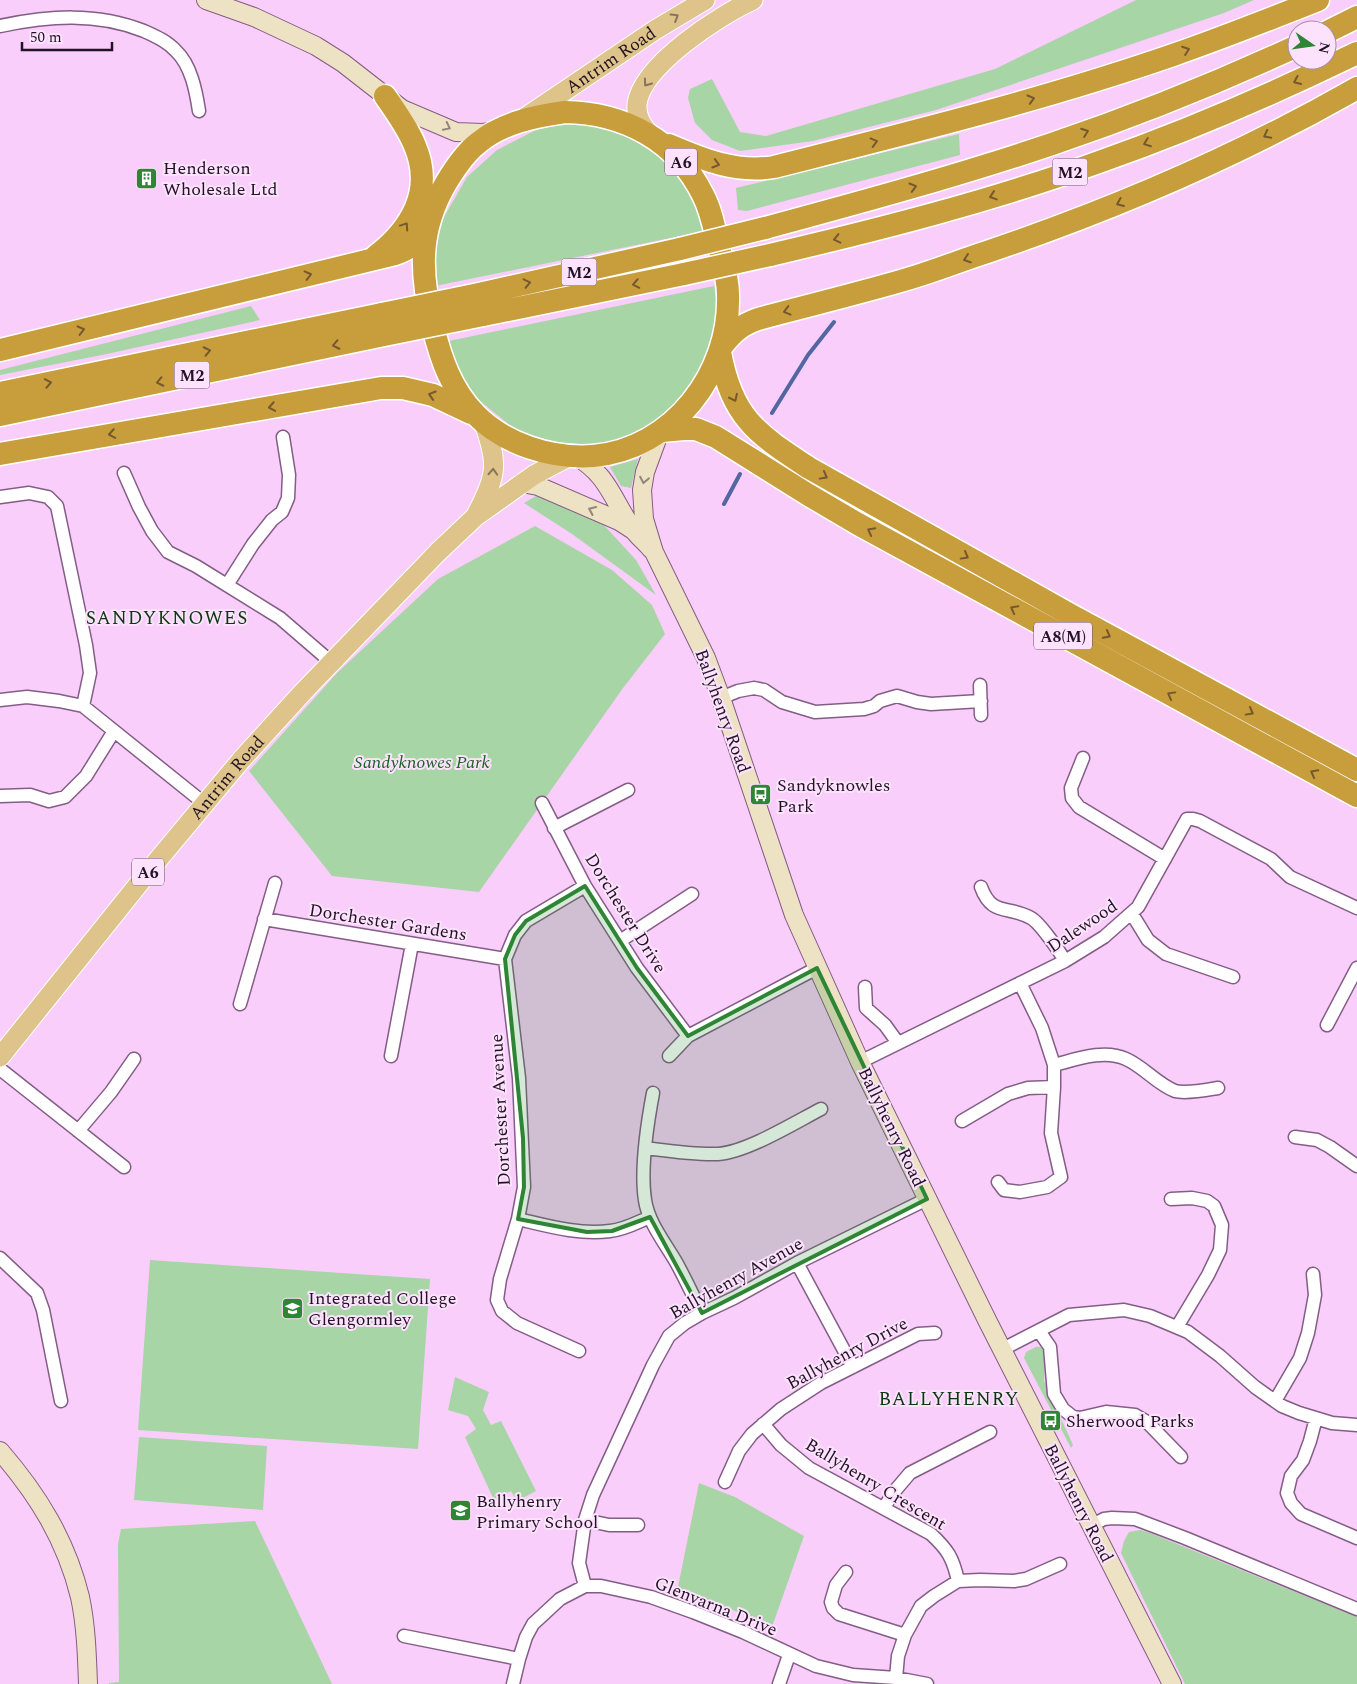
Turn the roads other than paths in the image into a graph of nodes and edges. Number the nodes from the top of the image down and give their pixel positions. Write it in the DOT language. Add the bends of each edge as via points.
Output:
graph roads {
  1 [pos="206,0"];
  2 [pos="705,0"];
  3 [pos="753,0"];
  4 [pos="1318,0"];
  5 [pos="1357,17"];
  6 [pos="0,26"];
  7 [pos="1337,27"];
  8 [pos="1287,51"];
  9 [pos="1357,53"];
  10 [pos="1357,88"];
  11 [pos="394,102"];
  12 [pos="199,111"];
  13 [pos="518,122"];
  14 [pos="498,131"];
  15 [pos="652,137"];
  16 [pos="430,219"];
  17 [pos="371,260"];
  18 [pos="481,304"];
  19 [pos="383,325"];
  20 [pos="721,349"];
  21 [pos="0,350"];
  22 [pos="0,393"];
  23 [pos="0,415"];
  24 [pos="480,418"];
  25 [pos="661,432"];
  26 [pos="283,438"];
  27 [pos="0,454"];
  28 [pos="573,456"];
  29 [pos="124,473"];
  30 [pos="522,483"];
  31 [pos="0,497"];
  32 [pos="475,517"];
  33 [pos="635,532"];
  34 [pos="654,552"];
  35 [pos="227,585"];
  36 [pos="331,662"];
  37 [pos="980,685"];
  38 [pos="721,698"];
  39 [pos="0,700"];
  40 [pos="981,701"];
  41 [pos="83,706"];
  42 [pos="981,715"];
  43 [pos="114,731"];
  44 [pos="1083,758"];
  45 [pos="1357,770"];
  46 [pos="628,790"];
  47 [pos="0,796"];
  48 [pos="1357,796"];
  49 [pos="542,803"];
  50 [pos="205,804"];
  51 [pos="554,828"];
  52 [pos="1165,859"];
  53 [pos="275,883"];
  54 [pos="585,886"];
  55 [pos="981,887"];
  56 [pos="692,894"];
  57 [pos="1357,908"];
  58 [pos="1132,914"];
  59 [pos="264,919"];
  60 [pos="620,941"];
  61 [pos="412,944"];
  62 [pos="505,959"];
  63 [pos="1065,961"];
  64 [pos="817,968"];
  65 [pos="1357,968"];
  66 [pos="1233,977"];
  67 [pos="1020,983"];
  68 [pos="865,988"];
  69 [pos="240,1004"];
  70 [pos="1327,1025"];
  71 [pos="688,1036"];
  72 [pos="898,1043"];
  73 [pos="391,1056"];
  74 [pos="669,1056"];
  75 [pos="0,1057"];
  76 [pos="134,1058"];
  77 [pos="860,1062"];
  78 [pos="1054,1065"];
  79 [pos="0,1069"];
  80 [pos="1054,1087"];
  81 [pos="1218,1088"];
  82 [pos="653,1093"];
  83 [pos="821,1109"];
  84 [pos="962,1121"];
  85 [pos="78,1131"];
  86 [pos="1295,1137"];
  87 [pos="645,1148"];
  88 [pos="1357,1166"];
  89 [pos="124,1167"];
  90 [pos="998,1182"];
  91 [pos="927,1199"];
  92 [pos="1171,1199"];
  93 [pos="650,1217"];
  94 [pos="518,1219"];
  95 [pos="0,1258"];
  96 [pos="797,1263"];
  97 [pos="1313,1274"];
  98 [pos="702,1313"];
  99 [pos="1177,1327"];
  100 [pos="1040,1331"];
  101 [pos="935,1333"];
  102 [pos="1001,1350"];
  103 [pos="579,1351"];
  104 [pos="853,1367"];
  105 [pos="61,1401"];
  106 [pos="1275,1401"];
  107 [pos="1316,1418"];
  108 [pos="763,1424"];
  109 [pos="1357,1425"];
  110 [pos="990,1432"];
  111 [pos="0,1451"];
  112 [pos="1181,1457"];
  113 [pos="725,1482"];
  114 [pos="884,1508"];
  115 [pos="585,1520"];
  116 [pos="638,1524"];
  117 [pos="1090,1526"];
  118 [pos="1357,1538"];
  119 [pos="1060,1564"];
  120 [pos="846,1572"];
  121 [pos="958,1581"];
  122 [pos="585,1586"];
  123 [pos="1357,1609"];
  124 [pos="905,1635"];
  125 [pos="404,1636"];
  126 [pos="789,1655"];
  127 [pos="519,1659"];
  128 [pos="896,1678"];
  129 [pos="88,1684"];
  130 [pos="513,1684"];
  131 [pos="779,1684"];
  132 [pos="927,1684"];
  133 [pos="1172,1684"];
  1 -- 11 [label="main road" via="254,17 316,46"];
  13 -- 2 [label="main road, Antrim Road / A6, one-way" via="654,30"];
  3 -- 15 [label="main road, Antrim Road / A6, one-way" via="695,34 657,69 639,95 637,105 638,117"];
  15 -- 4 [label="highway, one-way" via="722,166 758,170 774,167 1096,80 1254,26"];
  5 -- 7 [label="highway"];
  6 -- 12 [label="street" via="63,17 86,18 134,27 159,37 177,51 191,74"];
  18 -- 8 [label="highway, M2, one-way, bridge" via="765,228 1052,144 1162,103"];
  9 -- 18 [label="highway, M2, one-way, bridge" via="1228,112 1098,162 970,204 684,274"];
  10 -- 20 [label="highway, one-way" via="1256,141 1098,212 906,279 745,323 736,329"];
  11 -- 14 [label="main road, one-way" via="456,132"];
  11 -- 16 [label="main road" via="420,138 429,174"];
  17 -- 11 [label="highway, one-way" via="404,229 421,195 422,179 416,147"];
  13 -- 14 [label="highway, A6"];
  13 -- 15 [label="highway, A6" via="549,114 580,112 615,119"];
  14 -- 16 [label="highway, A6" via="464,156 442,190"];
  15 -- 20 [label="highway, A6" via="685,167 709,209 727,282 728,312"];
  16 -- 17 [label="highway" via="413,246 403,252"];
  16 -- 24 [label="highway, A6" via="424,242 423,271 433,330 453,386"];
  21 -- 17 [label="highway, one-way"];
  18 -- 19 [label="highway, M2, bridge"];
  22 -- 19 [label="highway, M2, one-way"];
  19 -- 23 [label="highway, M2, one-way"];
  20 -- 25 [label="highway, A6" via="697,396"];
  20 -- 45 [label="highway, A8(M), one-way" via="729,387 738,407 753,427 809,468"];
  24 -- 27 [label="highway, one-way" via="434,395 403,388 380,388"];
  24 -- 28 [label="highway, A6" via="521,444 548,453"];
  32 -- 24 [label="main road, Antrim Road / A6, one-way" via="492,481 494,468 493,454"];
  25 -- 28 [label="highway, A6" via="608,454"];
  25 -- 34 [label="main road, Ballyhenry Road, one-way" via="645,472 642,490 644,519"];
  48 -- 25 [label="highway, A8(M), one-way" via="858,524 716,437 696,429"];
  26 -- 35 [label="street" via="288,498 282,512 253,544"];
  28 -- 30 [label="main road, Antrim Road / A6"];
  28 -- 33 [label="main road, Ballyhenry Road" via="592,467 606,483"];
  29 -- 35 [label="street" via="152,531 168,552"];
  30 -- 32 [label="main road, Antrim Road / A6"];
  33 -- 30 [label="main road, one-way" via="570,500 533,484"];
  31 -- 41 [label="street" via="29,493 48,497 57,506 90,673"];
  32 -- 36 [label="main road, Antrim Road / A6"];
  33 -- 34 [label="main road, Ballyhenry Road"];
  34 -- 38 [label="main road, Ballyhenry Road" via="706,658"];
  35 -- 36 [label="street" via="280,618"];
  36 -- 50 [label="main road, Antrim Road / A6"];
  37 -- 40 [label="street"];
  38 -- 40 [label="street" via="754,688 764,690 782,702 815,712 864,709 897,696 931,704"];
  38 -- 64 [label="main road, Ballyhenry Road" via="794,915"];
  39 -- 41 [label="street" via="27,697"];
  40 -- 42 [label="street"];
  41 -- 43 [label="street"];
  43 -- 47 [label="street" via="86,776 65,796 50,800 30,795"];
  43 -- 50 [label="street"];
  44 -- 52 [label="street" via="1071,788 1072,798 1079,807"];
  46 -- 51 [label="street"];
  49 -- 51 [label="street, Dorchester Drive"];
  50 -- 75 [label="main road, Antrim Road / A6"];
  51 -- 54 [label="street, Dorchester Drive"];
  52 -- 57 [label="street, Dalewood" via="1182,825 1187,819 1193,819 1271,859 1290,877"];
  52 -- 58 [label="street, Dalewood"];
  53 -- 59 [label="street"];
  54 -- 60 [label="street, Dorchester Drive"];
  54 -- 62 [label="street, Dorchester Avenue" via="526,921 515,935"];
  55 -- 63 [label="street" via="985,899 994,907 1033,919"];
  56 -- 60 [label="street"];
  58 -- 63 [label="street, Dalewood" via="1104,937"];
  58 -- 66 [label="street" via="1148,940 1166,954"];
  59 -- 61 [label="street, Dorchester Gardens"];
  59 -- 69 [label="street"];
  60 -- 71 [label="street, Dorchester Drive"];
  61 -- 62 [label="street, Dorchester Gardens"];
  61 -- 73 [label="street"];
  62 -- 94 [label="street, Dorchester Avenue" via="523,1138 524,1187"];
  63 -- 67 [label="street, Dalewood"];
  64 -- 71 [label="street"];
  64 -- 77 [label="main road, Ballyhenry Road"];
  65 -- 70 [label="street"];
  67 -- 72 [label="street, Dalewood"];
  67 -- 78 [label="street" via="1042,1028"];
  68 -- 72 [label="street" via="866,1008 885,1025"];
  71 -- 74 [label="street"];
  72 -- 77 [label="street, Dalewood"];
  76 -- 85 [label="street"];
  77 -- 91 [label="main road, Ballyhenry Road"];
  78 -- 80 [label="street"];
  78 -- 81 [label="street" via="1092,1055 1114,1056 1126,1058 1176,1091"];
  79 -- 85 [label="street"];
  80 -- 84 [label="street" via="1028,1088 1008,1094"];
  80 -- 90 [label="street" via="1051,1133 1061,1176 1047,1186 1020,1192 1004,1190"];
  82 -- 87 [label="street"];
  83 -- 87 [label="street" via="739,1150 719,1154"];
  85 -- 89 [label="street"];
  86 -- 88 [label="street" via="1317,1140"];
  87 -- 93 [label="street" via="645,1201"];
  91 -- 96 [label="street, Ballyhenry Avenue"];
  91 -- 102 [label="main road, Ballyhenry Road"];
  92 -- 99 [label="street" via="1207,1201 1214,1206 1222,1226 1216,1259"];
  93 -- 94 [label="street" via="612,1231 587,1232"];
  93 -- 98 [label="street"];
  94 -- 103 [label="street, Dorchester Avenue" via="500,1279 497,1300 502,1311 517,1323"];
  95 -- 105 [label="street" via="36,1293 44,1310"];
  96 -- 98 [label="street, Ballyhenry Avenue"];
  96 -- 104 [label="street"];
  97 -- 106 [label="street" via="1315,1295 1308,1333 1300,1358"];
  98 -- 115 [label="street, Ballyhenry Avenue" via="669,1336 603,1472"];
  99 -- 100 [label="street" via="1124,1310 1069,1315"];
  99 -- 106 [label="street" via="1220,1356"];
  100 -- 102 [label="street"];
  100 -- 112 [label="street" via="1050,1346 1054,1394 1063,1409 1080,1418 1106,1412 1135,1415"];
  101 -- 104 [label="street, Ballyhenry Drive" via="918,1334"];
  102 -- 117 [label="main road, Ballyhenry Road"];
  104 -- 108 [label="street, Ballyhenry Drive" via="821,1382"];
  106 -- 107 [label="street"];
  107 -- 109 [label="street"];
  107 -- 118 [label="street" via="1303,1460 1291,1476 1287,1493 1301,1514"];
  108 -- 113 [label="street, Ballyhenry Drive" via="740,1451"];
  108 -- 114 [label="street, Ballyhenry Crescent" via="781,1445 809,1468"];
  110 -- 114 [label="street" via="910,1473 892,1492"];
  111 -- 129 [label="main road" via="41,1504 70,1564 85,1631"];
  114 -- 121 [label="street, Ballyhenry Crescent" via="931,1534 945,1547 955,1564"];
  115 -- 116 [label="street" via="609,1525"];
  115 -- 122 [label="street, Ballyhenry Avenue" via="579,1563"];
  117 -- 123 [label="street" via="1104,1519 1135,1519"];
  117 -- 133 [label="main road, Ballyhenry Road"];
  119 -- 121 [label="street" via="1014,1581"];
  120 -- 124 [label="street" via="836,1585 831,1602 839,1614"];
  121 -- 124 [label="street" via="921,1606"];
  122 -- 126 [label="street, Glenvarna Drive" via="601,1586 651,1597 743,1632"];
  122 -- 127 [label="street" via="560,1599 534,1624"];
  124 -- 128 [label="street" via="898,1656"];
  125 -- 127 [label="street"];
  126 -- 128 [label="street, Glenvarna Drive" via="816,1666 853,1674"];
  126 -- 131 [label="street"];
  127 -- 130 [label="street"];
  128 -- 132 [label="street, Glenvarna Drive"];
}
